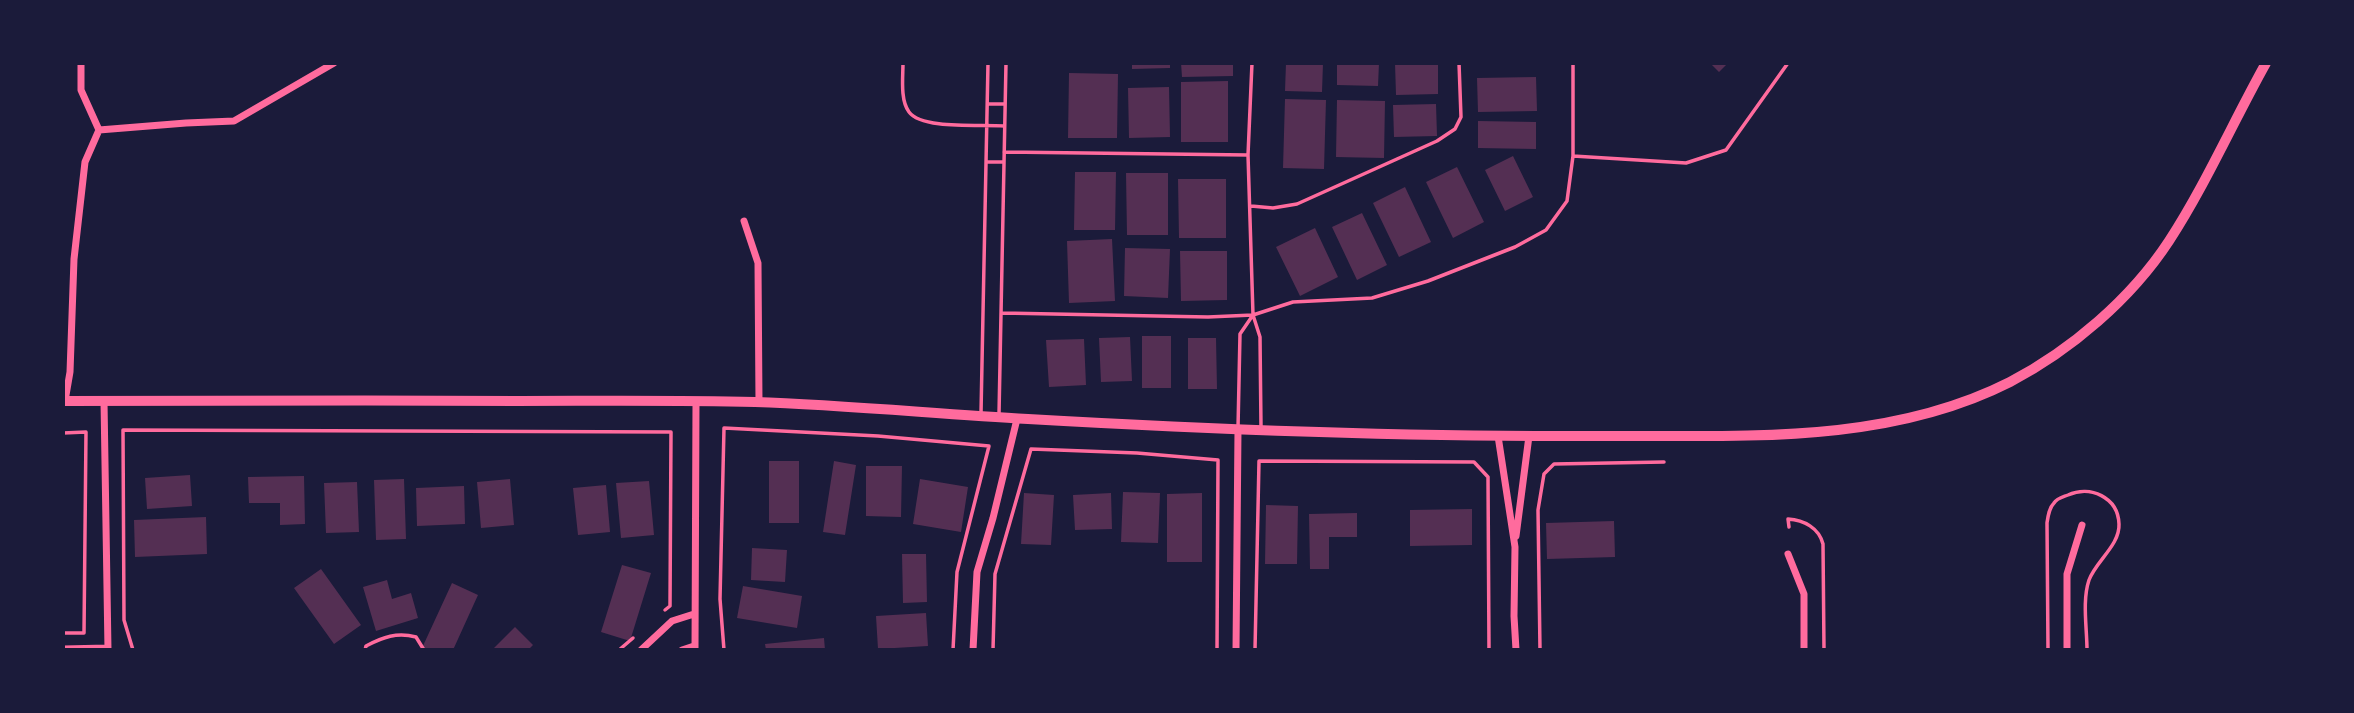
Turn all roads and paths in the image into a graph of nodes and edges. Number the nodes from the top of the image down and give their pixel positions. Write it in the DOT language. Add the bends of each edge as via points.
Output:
graph roads {
  1 [pos="81,63"];
  2 [pos="334,63"];
  3 [pos="903,63"];
  4 [pos="988,63"];
  5 [pos="1006,63"];
  6 [pos="1252,63"];
  7 [pos="1459,63"];
  8 [pos="1573,63"];
  9 [pos="1788,63"];
  10 [pos="2266,63"];
  11 [pos="988,104"];
  12 [pos="1004,104"];
  13 [pos="987,124"];
  14 [pos="1004,126"];
  15 [pos="99,131"];
  16 [pos="1004,152"];
  17 [pos="1248,155"];
  18 [pos="1573,156"];
  19 [pos="986,162"];
  20 [pos="1003,162"];
  21 [pos="1251,206"];
  22 [pos="744,221"];
  23 [pos="1002,313"];
  24 [pos="1253,315"];
  25 [pos="64,401"];
  26 [pos="103,401"];
  27 [pos="696,401"];
  28 [pos="759,402"];
  29 [pos="981,415"];
  30 [pos="999,416"];
  31 [pos="1017,419"];
  32 [pos="1238,430"];
  33 [pos="1261,431"];
  34 [pos="63,433"];
  35 [pos="1498,436"];
  36 [pos="1529,436"];
  37 [pos="1664,462"];
  38 [pos="2082,525"];
  39 [pos="1789,527"];
  40 [pos="1515,547"];
  41 [pos="1788,554"];
  42 [pos="670,606"];
  43 [pos="694,614"];
  44 [pos="63,633"];
  45 [pos="695,648"];
  46 [pos="63,649"];
  47 [pos="108,649"];
  48 [pos="133,650"];
  49 [pos="365,650"];
  50 [pos="424,650"];
  51 [pos="640,650"];
  52 [pos="682,650"];
  53 [pos="724,650"];
  54 [pos="953,650"];
  55 [pos="973,650"];
  56 [pos="992,650"];
  57 [pos="1217,650"];
  58 [pos="1236,650"];
  59 [pos="1255,650"];
  60 [pos="1489,650"];
  61 [pos="1516,650"];
  62 [pos="1540,650"];
  63 [pos="1804,650"];
  64 [pos="1824,650"];
  65 [pos="2067,650"];
  1 -- 15 [label="street" via="81,90"];
  2 -- 15 [label="street" via="234,121"];
  3 -- 13 [label="lane" via="907,110 915,118 932,124"];
  4 -- 11 [label="lane"];
  5 -- 12 [label="lane"];
  6 -- 17 [label="lane"];
  7 -- 21 [label="lane" via="1461,117 1455,129 1297,204"];
  8 -- 18 [label="lane"];
  9 -- 18 [label="lane" via="1726,150 1686,163"];
  10 -- 36 [label="main road" via="2166,246 2098,321 2013,380 1938,410 1829,431"];
  11 -- 12 [label="lane"];
  11 -- 13 [label="lane"];
  12 -- 14 [label="lane"];
  13 -- 14 [label="lane"];
  13 -- 19 [label="lane"];
  14 -- 16 [label="lane"];
  15 -- 25 [label="street" via="85,162"];
  16 -- 17 [label="lane"];
  16 -- 20 [label="lane"];
  17 -- 21 [label="lane"];
  18 -- 24 [label="lane" via="1567,201 1546,230 1515,247 1372,298 1293,302"];
  19 -- 20 [label="lane"];
  19 -- 29 [label="lane"];
  20 -- 23 [label="lane"];
  21 -- 24 [label="lane"];
  22 -- 28 [label="street" via="758,263"];
  23 -- 24 [label="lane"];
  23 -- 30 [label="lane"];
  24 -- 32 [label="lane" via="1240,334"];
  24 -- 33 [label="lane" via="1260,337"];
  25 -- 26 [label="main road"];
  26 -- 27 [label="main road"];
  26 -- 47 [label="street"];
  27 -- 28 [label="main road"];
  27 -- 43 [label="street"];
  28 -- 29 [label="main road"];
  29 -- 30 [label="main road"];
  30 -- 31 [label="main road"];
  31 -- 32 [label="main road"];
  31 -- 55 [label="street" via="977,572"];
  32 -- 33 [label="main road"];
  32 -- 58 [label="street"];
  33 -- 35 [label="main road"];
  34 -- 44 [label="path" via="86,432 84,633"];
  35 -- 36 [label="main road"];
  35 -- 40 [label="street"];
  36 -- 40 [label="street"];
  37 -- 62 [label="path" via="1554,464 1544,474 1538,510"];
  38 -- 65 [label="street" via="2067,574"];
  39 -- 64 [label="path" via="1788,519 1797,520 1821,535"];
  40 -- 61 [label="street"];
  41 -- 63 [label="street" via="1804,594"];
  42 -- 48 [label="path" via="671,432 123,430 124,620"];
  43 -- 45 [label="street"];
  43 -- 51 [label="street" via="672,621"];
  45 -- 52 [label="street"];
  46 -- 47 [label="street"];
  49 -- 50 [label="path" via="384,636 397,635 416,637"];
  53 -- 54 [label="path" via="720,599 724,428 989,446 957,572"];
  56 -- 57 [label="path" via="995,574 1031,449 1218,460"];
  59 -- 60 [label="path" via="1259,461 1272,461 1474,462 1488,477"];
}
